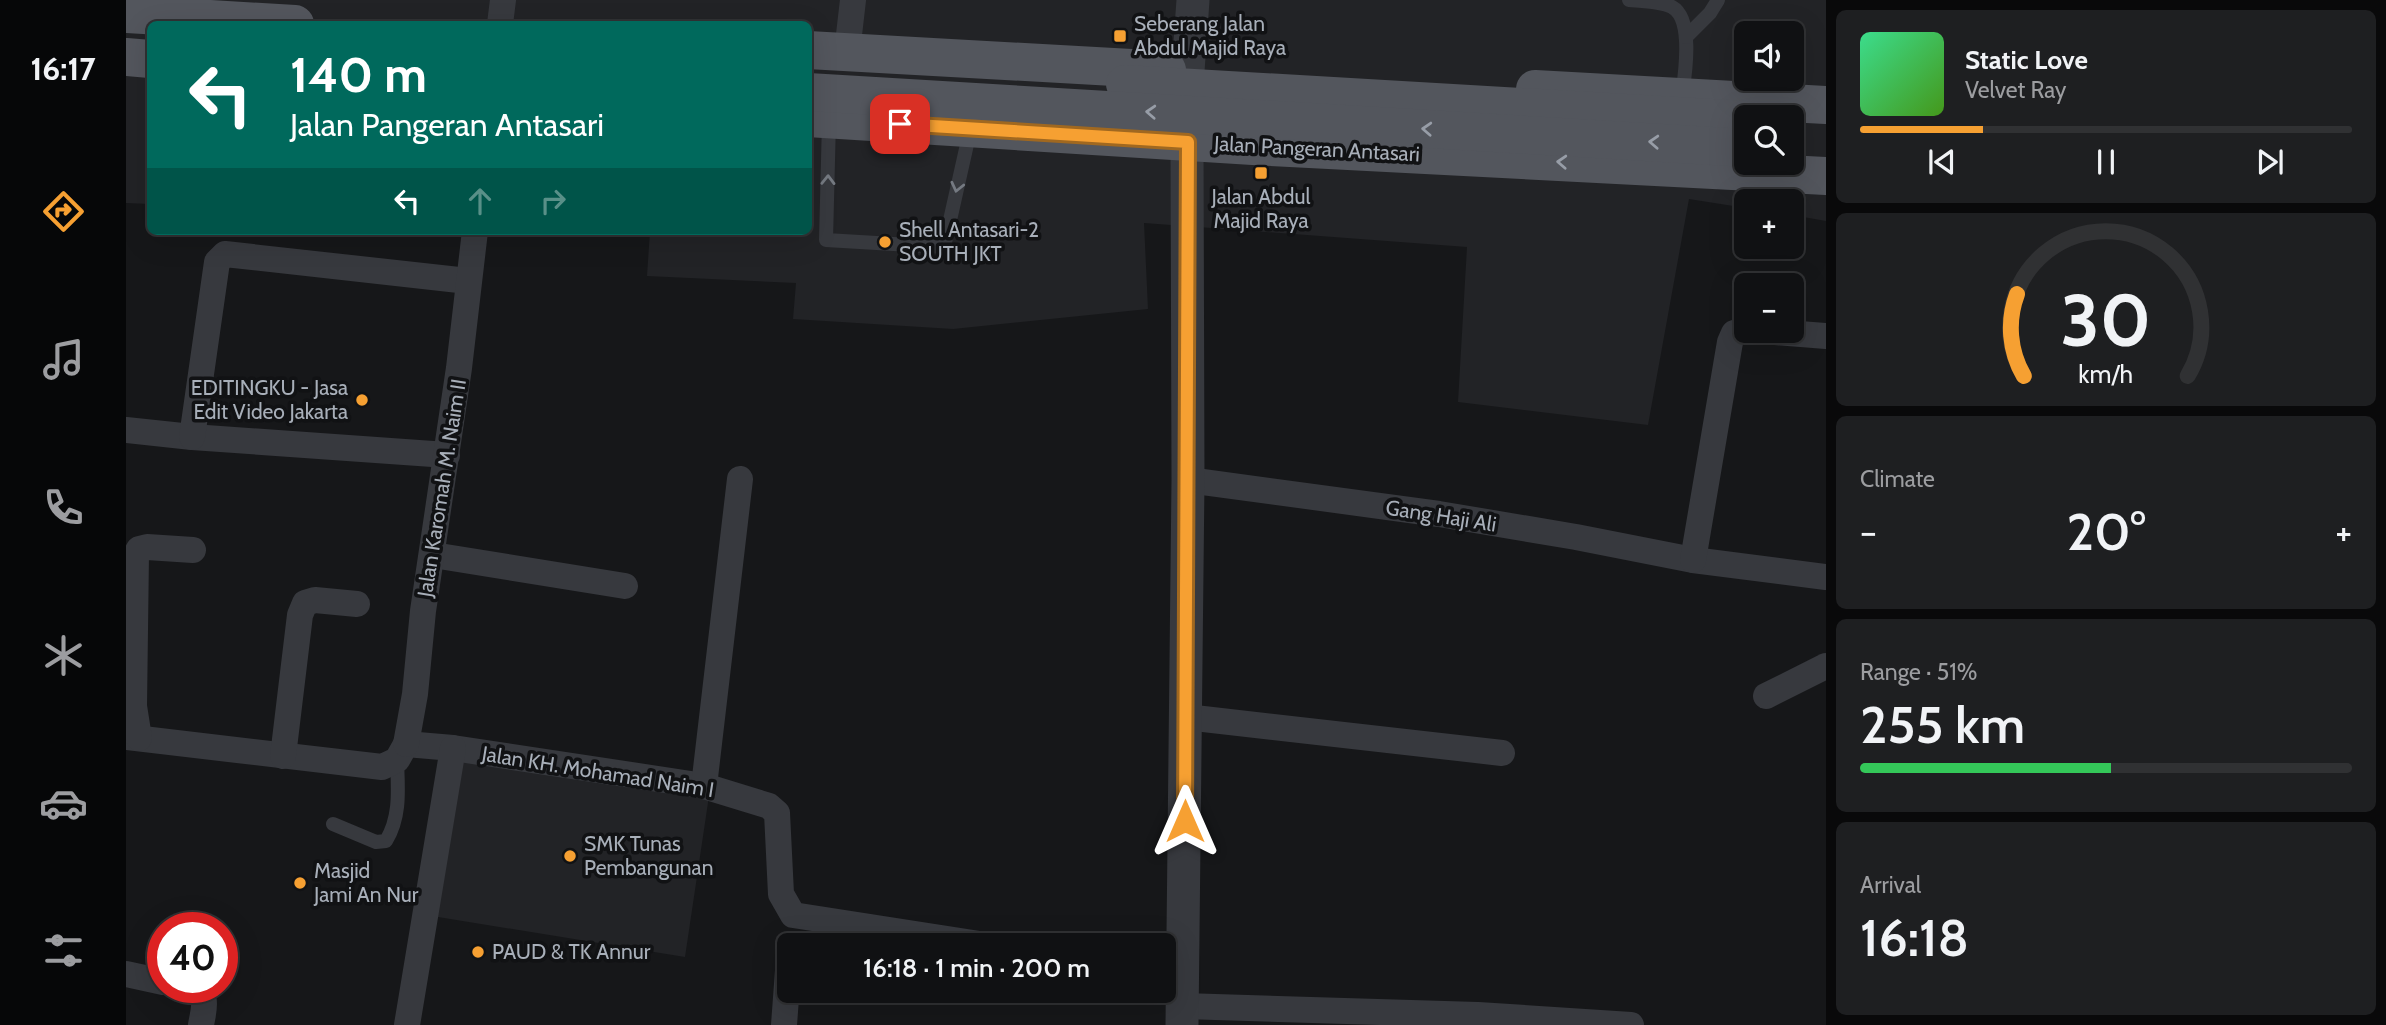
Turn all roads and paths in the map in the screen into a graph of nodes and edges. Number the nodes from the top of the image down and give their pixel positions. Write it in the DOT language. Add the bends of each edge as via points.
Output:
graph roads {
  1 [pos="503,0"];
  2 [pos="853,0"];
  3 [pos="1193,0"];
  4 [pos="1629,0"];
  5 [pos="1718,0"];
  6 [pos="215,12"];
  7 [pos="126,14"];
  8 [pos="275,21"];
  9 [pos="500,21"];
  10 [pos="126,31"];
  11 [pos="147,32"];
  12 [pos="1686,37"];
  13 [pos="812,50"];
  14 [pos="847,52"];
  15 [pos="126,57"];
  16 [pos="147,59"];
  17 [pos="812,68"];
  18 [pos="1188,71"];
  19 [pos="126,77"];
  20 [pos="147,78"];
  21 [pos="1682,96"];
  22 [pos="1826,105"];
  23 [pos="815,110"];
  24 [pos="1734,119"];
  25 [pos="1804,124"];
  26 [pos="1826,125"];
  27 [pos="971,128"];
  28 [pos="1188,142"];
  29 [pos="1734,148"];
  30 [pos="1804,151"];
  31 [pos="1826,152"];
  32 [pos="1826,176"];
  33 [pos="474,235"];
  34 [pos="468,282"];
  35 [pos="1734,333"];
  36 [pos="1804,335"];
  37 [pos="1826,337"];
  38 [pos="126,430"];
  39 [pos="192,437"];
  40 [pos="447,455"];
  41 [pos="740,478"];
  42 [pos="1188,480"];
  43 [pos="193,550"];
  44 [pos="433,555"];
  45 [pos="1693,560"];
  46 [pos="1826,578"];
  47 [pos="625,586"];
  48 [pos="357,604"];
  49 [pos="1826,666"];
  50 [pos="1766,696"];
  51 [pos="1186,717"];
  52 [pos="133,737"];
  53 [pos="453,748"];
  54 [pos="401,752"];
  55 [pos="1502,753"];
  56 [pos="283,756"];
  57 [pos="704,786"];
  58 [pos="333,824"];
  59 [pos="793,915"];
  60 [pos="791,933"];
  61 [pos="909,933"];
  62 [pos="126,974"];
  63 [pos="147,979"];
  64 [pos="1178,995"];
  65 [pos="203,1003"];
  66 [pos="786,1003"];
  67 [pos="201,1025"];
  68 [pos="407,1025"];
  69 [pos="784,1025"];
  70 [pos="1631,1025"];
  1 -- 9 [label="street"];
  2 -- 14 [label="street"];
  3 -- 18 [label="street"];
  4 -- 12 [label="lane" via="1674,8 1683,20"];
  5 -- 12 [label="lane"];
  6 -- 7 [label="main road"];
  6 -- 8 [label="main road"];
  10 -- 11 [label="main road"];
  12 -- 21 [label="lane"];
  13 -- 14 [label="main road"];
  14 -- 18 [label="main road"];
  15 -- 16 [label="main road"];
  17 -- 24 [label="main road, bridge"];
  18 -- 21 [label="main road"];
  18 -- 28 [label="street"];
  19 -- 20 [label="main road"];
  21 -- 22 [label="main road"];
  23 -- 27 [label="main road, Jalan Pangeran Antasari"];
  27 -- 23 [label="lane, one-way" via="944,247 827,240"];
  29 -- 23 [label="main road, one-way, bridge"];
  25 -- 26 [label="main road"];
  27 -- 28 [label="main road, Jalan Pangeran Antasari"];
  32 -- 28 [label="main road, Jalan Pangeran Antasari, one-way"];
  28 -- 42 [label="street"];
  30 -- 31 [label="main road"];
  33 -- 34 [label="street, Jalan Karomah M. Naim II"];
  34 -- 39 [label="street" via="225,254 217,262"];
  34 -- 40 [label="street, Jalan Karomah M. Naim II"];
  35 -- 45 [label="street"];
  36 -- 37 [label="street"];
  38 -- 39 [label="street"];
  39 -- 40 [label="street"];
  40 -- 44 [label="street, Jalan Karomah M. Naim II"];
  41 -- 57 [label="street"];
  42 -- 45 [label="street, Gang Haji Ali" via="1439,514"];
  42 -- 51 [label="street"];
  43 -- 52 [label="street" via="147,547 136,554"];
  44 -- 47 [label="street"];
  44 -- 54 [label="street, Jalan Karomah M. Naim II" via="415,694"];
  45 -- 46 [label="street, Gang Haji Ali"];
  48 -- 56 [label="street" via="305,603"];
  49 -- 50 [label="street"];
  51 -- 55 [label="street"];
  51 -- 64 [label="street"];
  52 -- 56 [label="street, Jalan KH. Mohamad Naim I"];
  53 -- 54 [label="street, Jalan KH. Mohamad Naim I"];
  53 -- 57 [label="street, Jalan KH. Mohamad Naim I"];
  53 -- 68 [label="street"];
  54 -- 56 [label="street, Jalan KH. Mohamad Naim I" via="382,767"];
  54 -- 58 [label="lane" via="394,827 386,841 376,842"];
  57 -- 59 [label="street, Jalan KH. Mohamad Naim I" via="769,806 777,813 781,894"];
  59 -- 60 [label="street"];
  59 -- 61 [label="street"];
  62 -- 63 [label="street"];
  64 -- 70 [label="street"];
  65 -- 67 [label="street"];
  66 -- 69 [label="street"];
}
